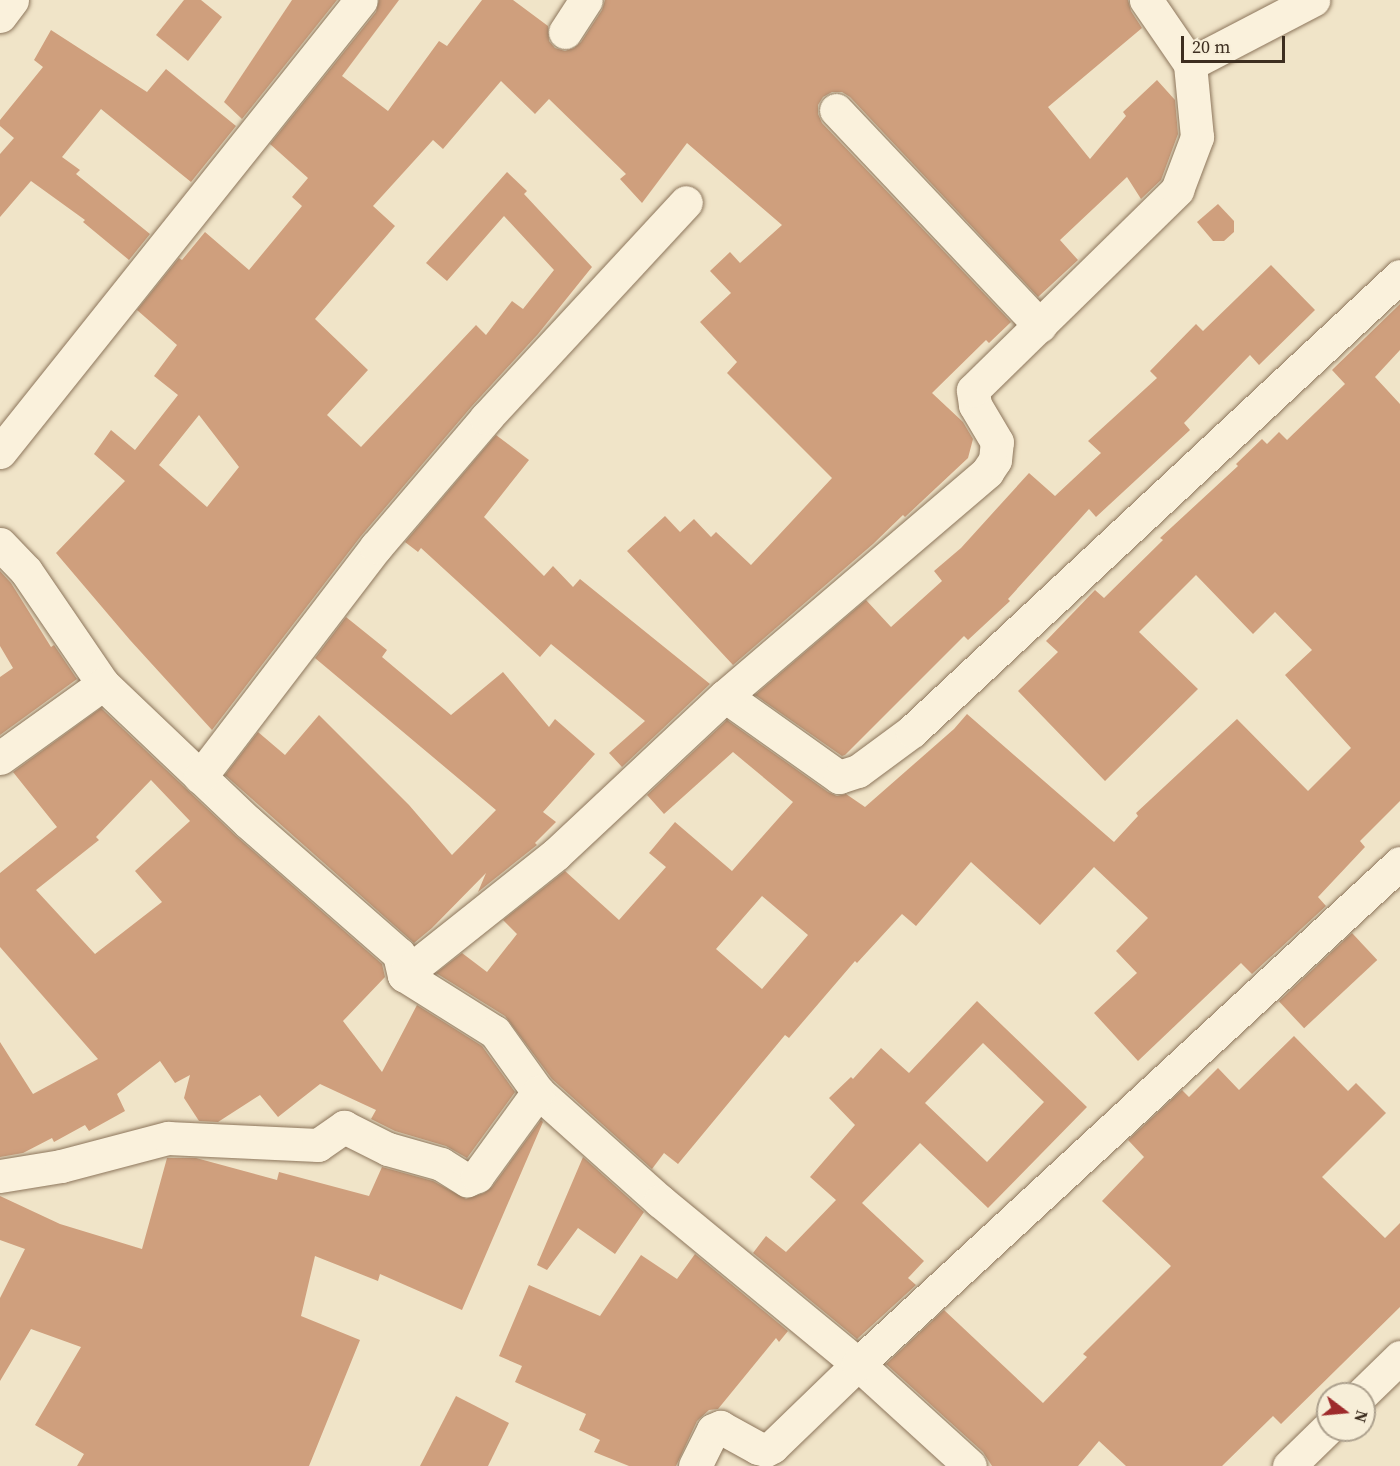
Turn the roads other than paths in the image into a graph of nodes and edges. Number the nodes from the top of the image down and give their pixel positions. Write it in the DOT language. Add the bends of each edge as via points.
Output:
graph roads {
  1 [pos="12,0"];
  2 [pos="361,0"];
  3 [pos="586,0"];
  4 [pos="1146,0"];
  5 [pos="1313,0"];
  6 [pos="0,16"];
  7 [pos="565,32"];
  8 [pos="1190,64"];
  9 [pos="836,110"];
  10 [pos="686,202"];
  11 [pos="1400,276"];
  12 [pos="1040,326"];
  13 [pos="0,452"];
  14 [pos="0,544"];
  15 [pos="13,576"];
  16 [pos="103,684"];
  17 [pos="725,696"];
  18 [pos="0,758"];
  19 [pos="200,777"];
  20 [pos="1400,863"];
  21 [pos="404,975"];
  22 [pos="538,1092"];
  23 [pos="0,1176"];
  24 [pos="1400,1357"];
  25 [pos="858,1364"];
  26 [pos="1374,1382"];
  27 [pos="1316,1440"];
  28 [pos="695,1466"];
  29 [pos="969,1466"];
  30 [pos="1289,1466"];
  1 -- 6 [label="street"];
  2 -- 13 [label="street"];
  3 -- 7 [label="street"];
  4 -- 8 [label="street"];
  5 -- 8 [label="street"];
  8 -- 12 [label="street" via="1197,137 1177,190"];
  9 -- 12 [label="street"];
  10 -- 19 [label="street" via="486,418 383,538"];
  11 -- 17 [label="street" via="912,731 858,771 839,777"];
  12 -- 17 [label="street" via="973,390 975,405 996,441 995,460 987,472"];
  14 -- 15 [label="street"];
  15 -- 16 [label="street"];
  16 -- 18 [label="street"];
  16 -- 19 [label="street"];
  17 -- 21 [label="street" via="556,854"];
  19 -- 21 [label="street" via="399,954"];
  20 -- 25 [label="street"];
  21 -- 22 [label="street" via="495,1032"];
  22 -- 23 [label="street" via="477,1176 467,1180 441,1164 388,1149 344,1127 318,1145 168,1138 61,1166"];
  22 -- 25 [label="street" via="660,1201"];
  24 -- 26 [label="street"];
  25 -- 28 [label="street" via="772,1447 758,1448 720,1427 713,1430"];
  25 -- 29 [label="street"];
  27 -- 30 [label="street"];
}
